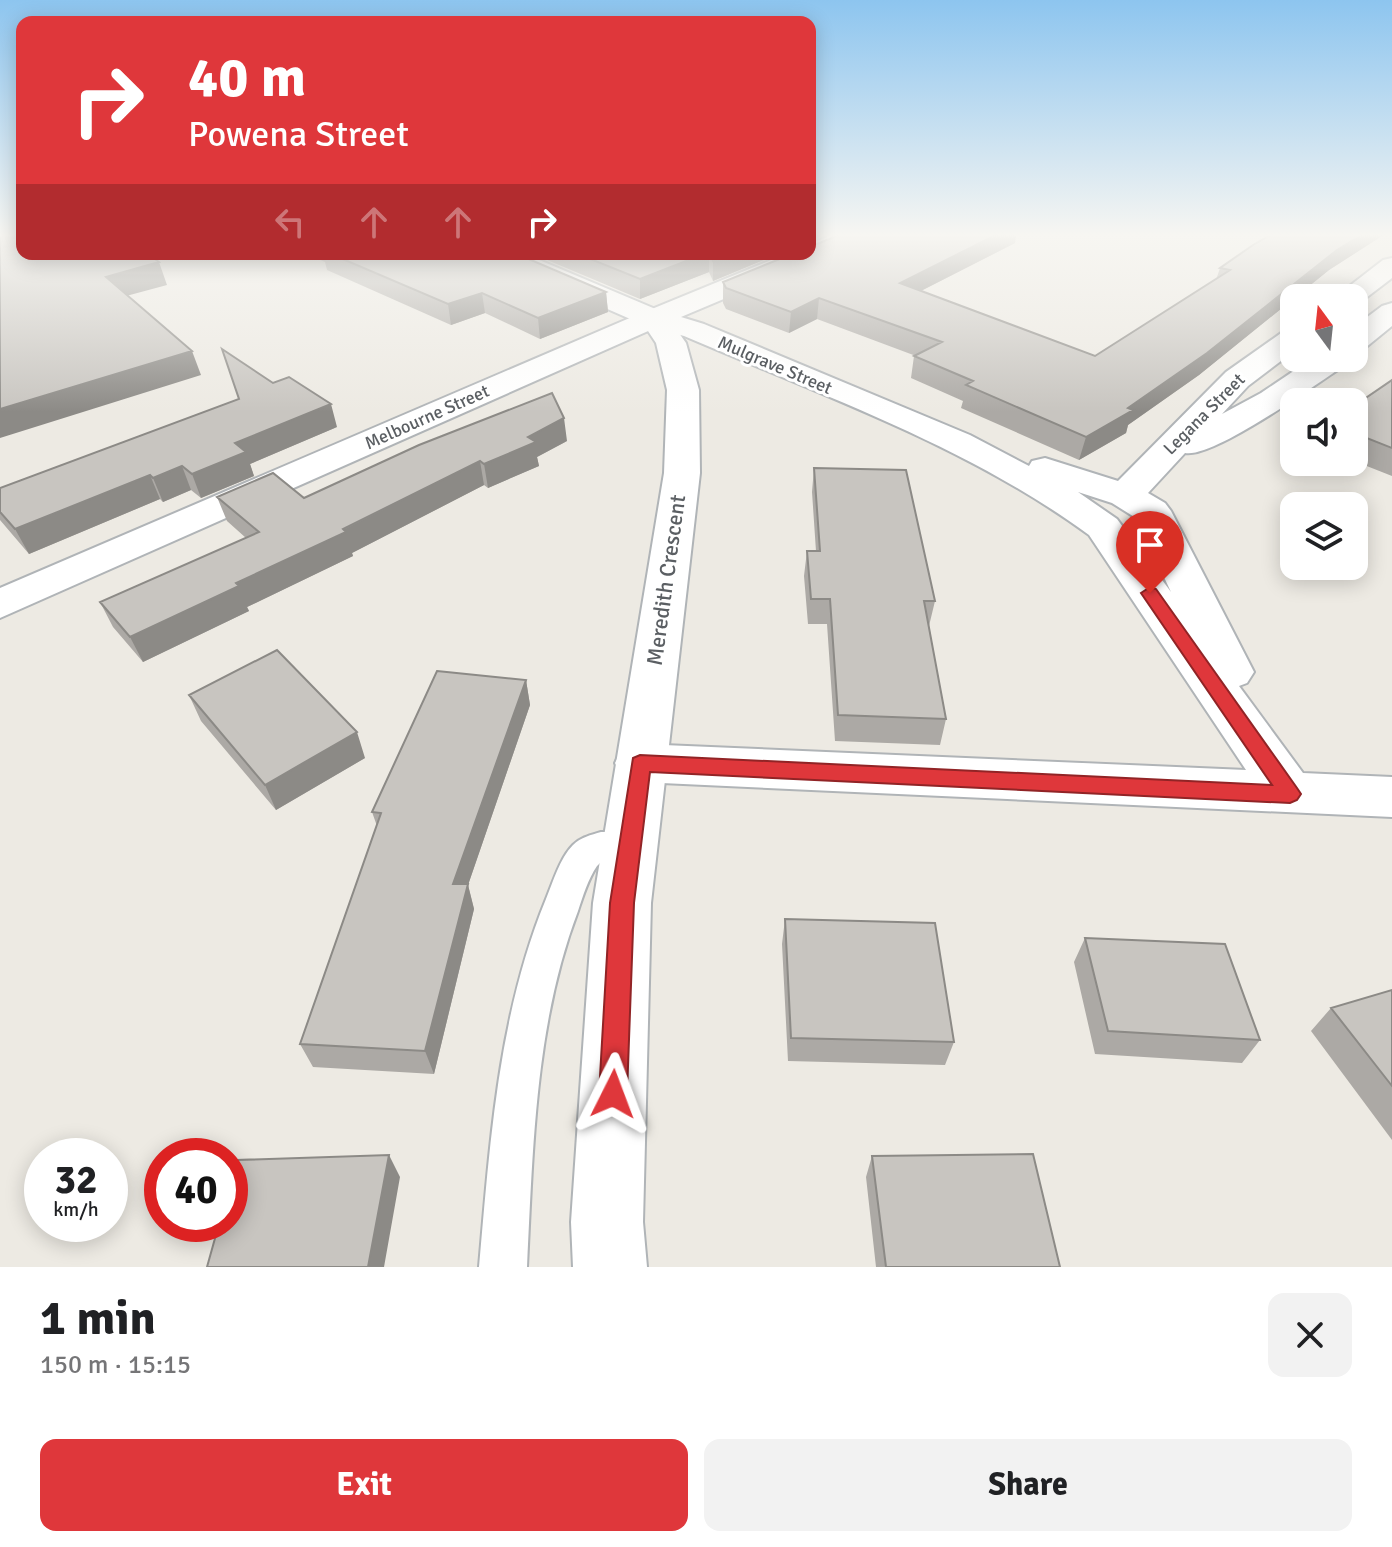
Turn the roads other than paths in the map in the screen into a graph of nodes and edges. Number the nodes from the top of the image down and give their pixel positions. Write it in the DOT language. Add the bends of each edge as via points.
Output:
graph roads {
  1 [pos="598,293"];
  2 [pos="716,293"];
  3 [pos="1392,312"];
  4 [pos="655,319"];
  5 [pos="1368,331"];
  6 [pos="1280,347"];
  7 [pos="1314,372"];
  8 [pos="1122,491"];
  9 [pos="0,604"];
  10 [pos="640,763"];
  11 [pos="1290,794"];
  12 [pos="1392,797"];
  13 [pos="629,846"];
  14 [pos="503,1267"];
  15 [pos="610,1267"];
  1 -- 4 [label="street, Mulgrave Street"];
  2 -- 4 [label="street, Melbourne Street"];
  3 -- 5 [label="street"];
  4 -- 8 [label="street, Mulgrave Street" via="694,330 958,442"];
  4 -- 9 [label="street, Melbourne Street"];
  4 -- 10 [label="street, Meredith Crescent" via="675,355 684,421 682,473"];
  6 -- 8 [label="street, Legana Street" via="1237,379"];
  7 -- 8 [label="street, Legana Street"];
  8 -- 11 [label="street, Mulgrave Street" via="1103,527"];
  10 -- 11 [label="street"];
  10 -- 13 [label="street, Meredith Crescent"];
  11 -- 12 [label="street"];
  13 -- 14 [label="lane" via="593,848 582,859 536,984 511,1146"];
  13 -- 15 [label="street, Meredith Crescent" via="608,1206"];
}
